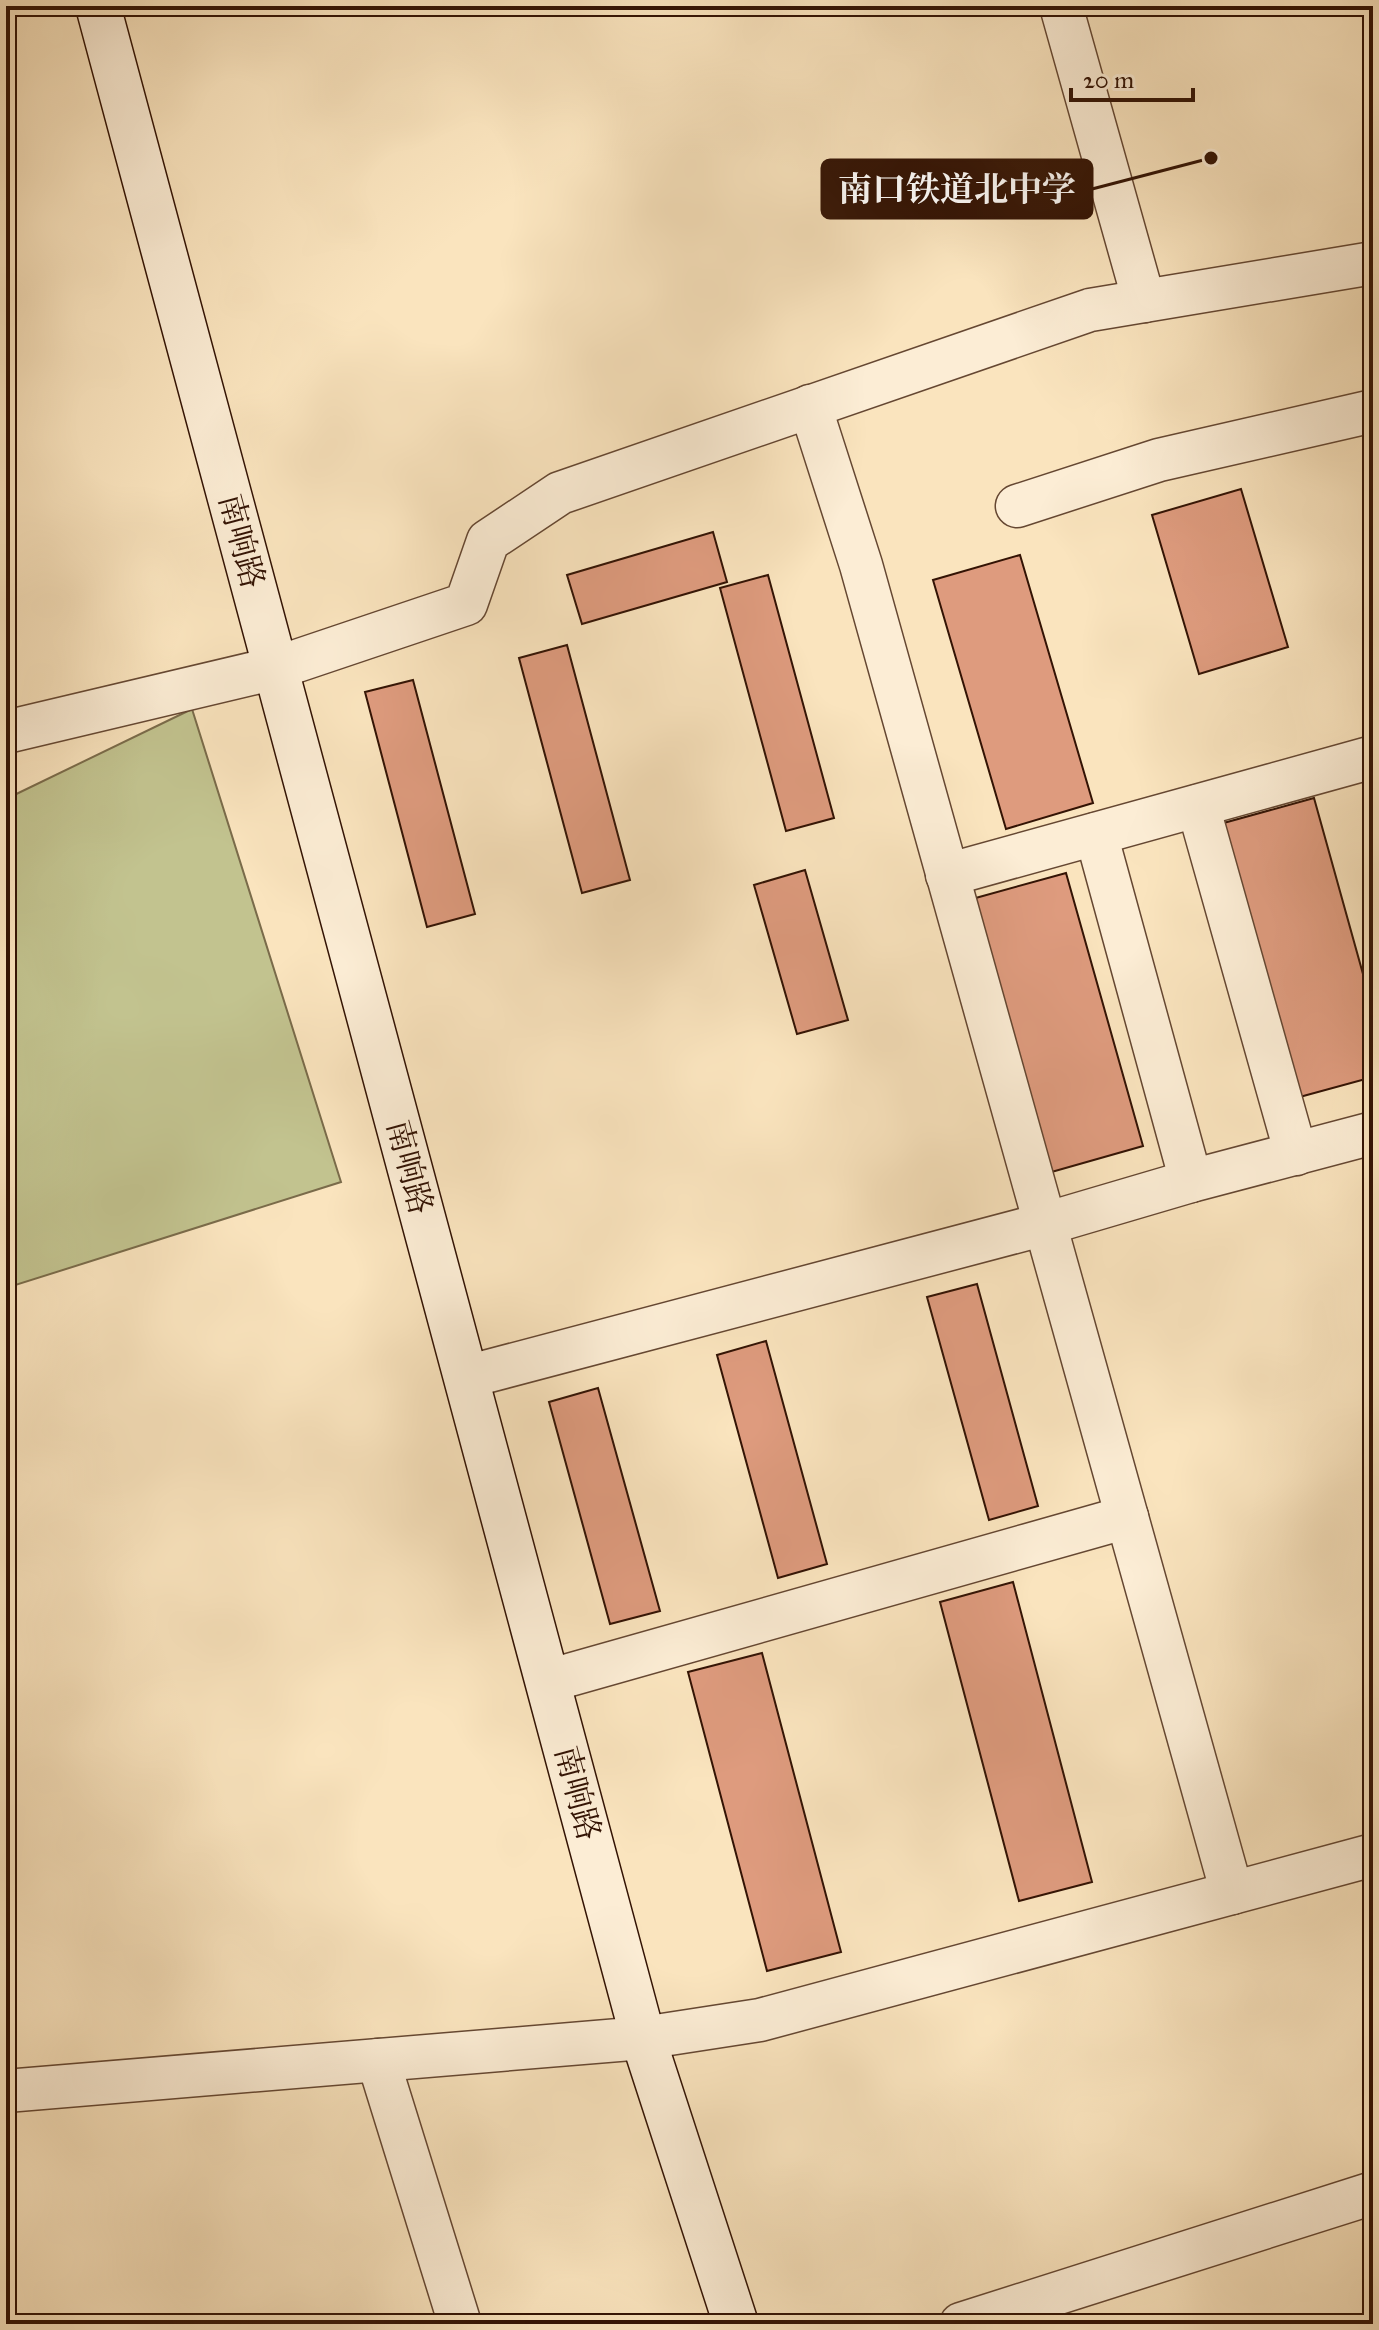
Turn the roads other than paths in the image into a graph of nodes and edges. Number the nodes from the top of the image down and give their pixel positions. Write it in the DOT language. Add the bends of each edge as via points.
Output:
graph roads {
  1 [pos="98,6"];
  2 [pos="1061,6"];
  3 [pos="1373,263"];
  4 [pos="1144,301"];
  5 [pos="810,406"];
  6 [pos="1373,411"];
  7 [pos="1017,506"];
  8 [pos="276,668"];
  9 [pos="6,732"];
  10 [pos="1373,757"];
  11 [pos="1198,806"];
  12 [pos="1096,834"];
  13 [pos="947,875"];
  14 [pos="1373,1133"];
  15 [pos="1296,1154"];
  16 [pos="1191,1181"];
  17 [pos="1045,1224"];
  18 [pos="466,1377"];
  19 [pos="1127,1517"];
  20 [pos="548,1681"];
  21 [pos="1373,1855"];
  22 [pos="1232,1893"];
  23 [pos="643,2038"];
  24 [pos="378,2060"];
  25 [pos="6,2091"];
  26 [pos="1373,2193"];
  27 [pos="460,2324"];
  28 [pos="736,2324"];
  29 [pos="961,2324"];
  1 -- 8 [label="street, 南响路"];
  2 -- 4 [label="street"];
  3 -- 4 [label="street"];
  4 -- 5 [label="street" via="1090,310"];
  5 -- 8 [label="street" via="560,493 488,541 466,604"];
  5 -- 13 [label="street" via="861,565"];
  6 -- 7 [label="street" via="1159,460"];
  8 -- 9 [label="street"];
  8 -- 18 [label="street, 南响路"];
  10 -- 11 [label="street"];
  11 -- 12 [label="street"];
  11 -- 15 [label="street"];
  12 -- 13 [label="street"];
  12 -- 16 [label="street"];
  13 -- 17 [label="street"];
  14 -- 15 [label="street"];
  15 -- 16 [label="street"];
  16 -- 17 [label="street"];
  17 -- 18 [label="street"];
  17 -- 19 [label="street"];
  18 -- 20 [label="street, 南响路"];
  19 -- 20 [label="street"];
  19 -- 22 [label="street"];
  20 -- 23 [label="street, 南响路"];
  21 -- 22 [label="street"];
  22 -- 23 [label="street" via="760,2020"];
  23 -- 24 [label="street"];
  23 -- 28 [label="street, 南响路"];
  24 -- 25 [label="street"];
  24 -- 27 [label="street"];
  26 -- 29 [label="street"];
}
